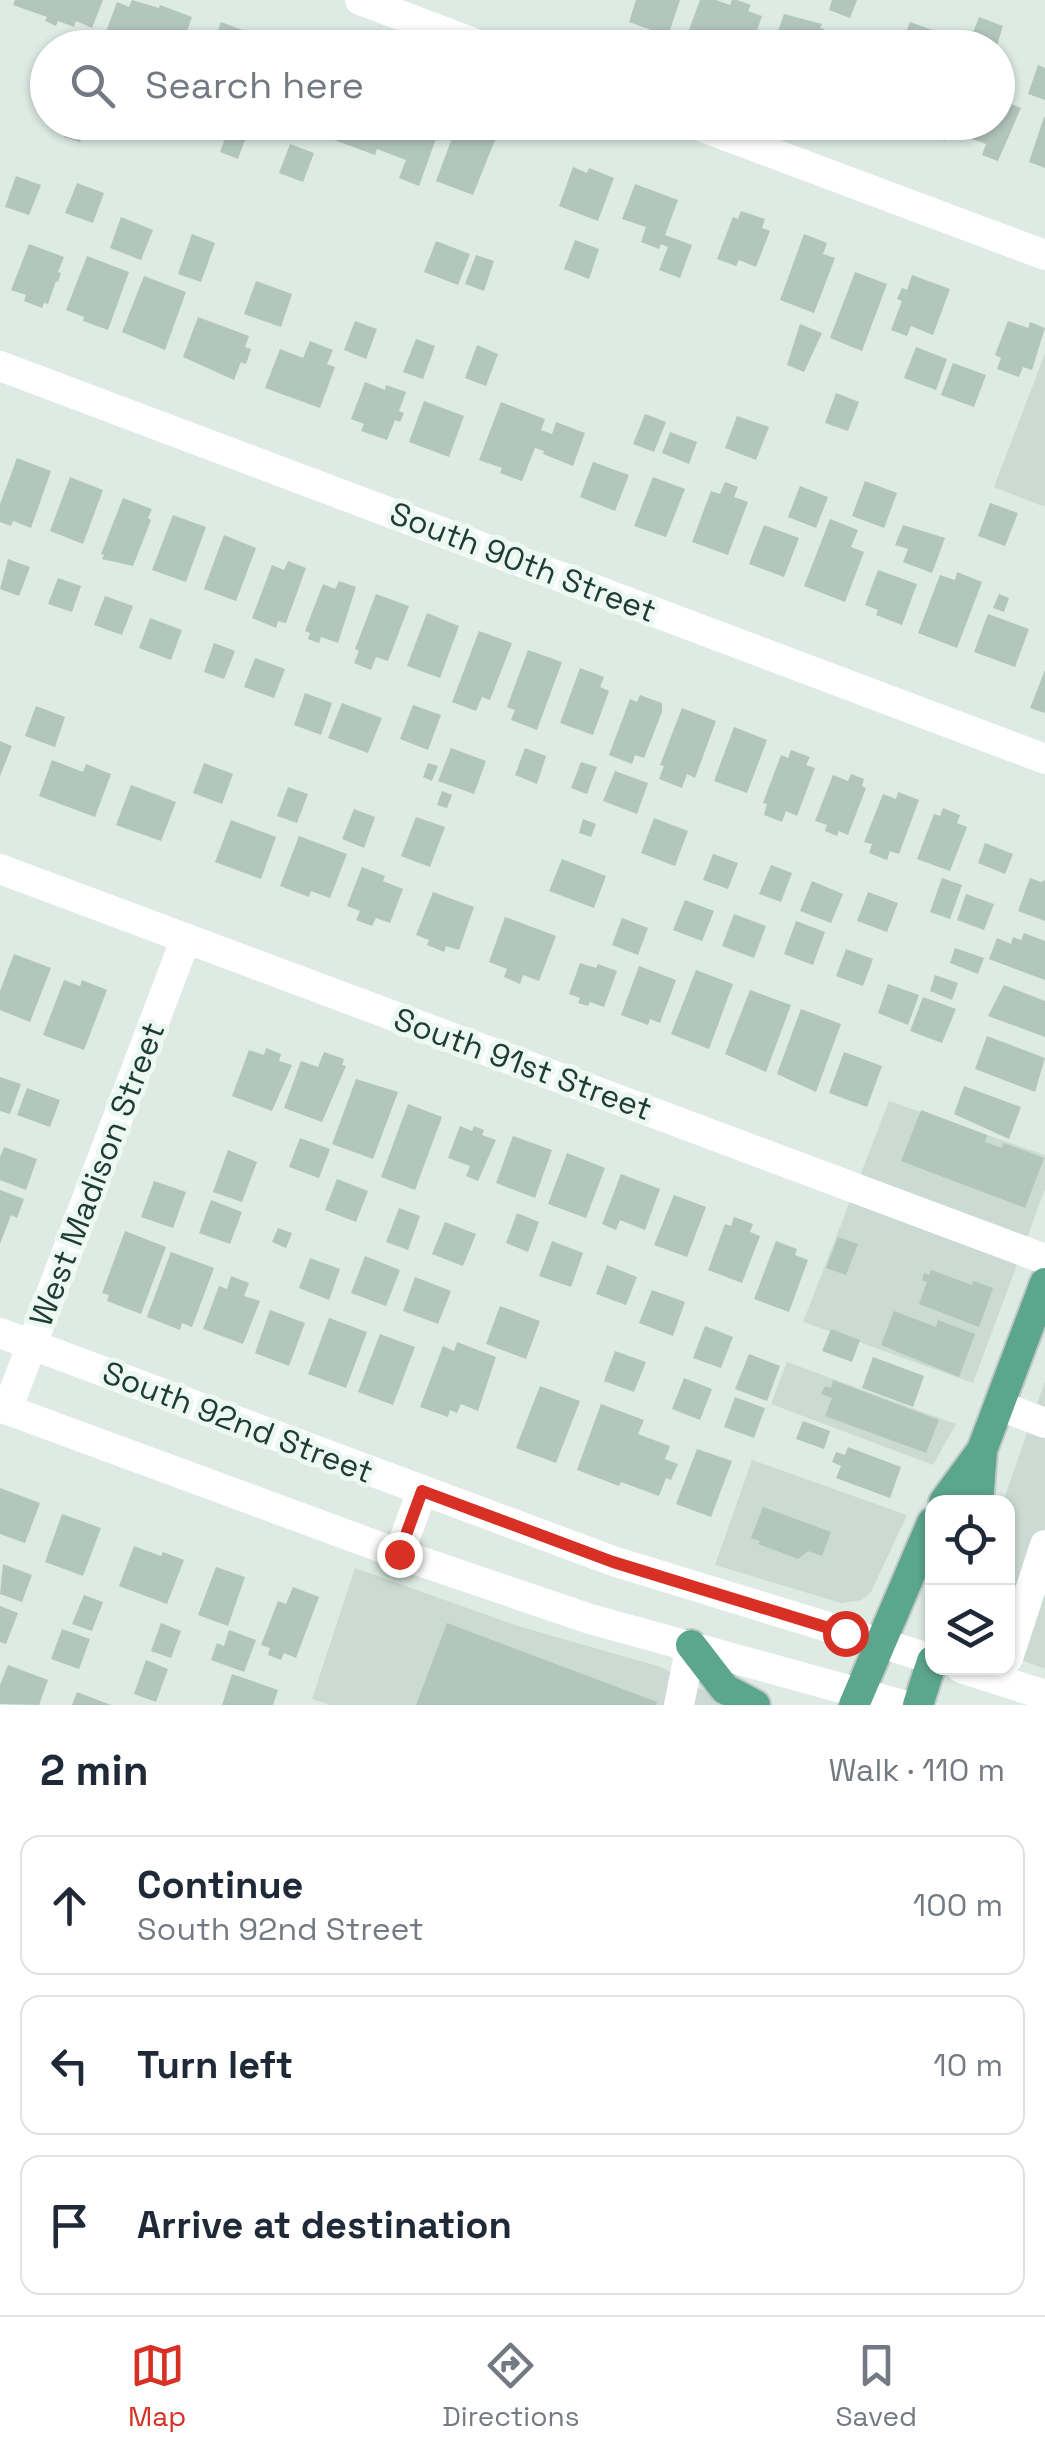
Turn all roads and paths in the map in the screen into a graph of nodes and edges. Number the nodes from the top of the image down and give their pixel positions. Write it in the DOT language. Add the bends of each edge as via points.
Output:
graph roads {
  1 [pos="360,0"];
  2 [pos="439,30"];
  3 [pos="736,140"];
  4 [pos="1045,255"];
  5 [pos="0,366"];
  6 [pos="1045,758"];
  7 [pos="0,869"];
  8 [pos="186,938"];
  9 [pos="1045,1259"];
  10 [pos="1045,1283"];
  11 [pos="0,1333"];
  12 [pos="33,1345"];
  13 [pos="1000,1406"];
  14 [pos="4,1408"];
  15 [pos="1045,1423"];
  16 [pos="982,1450"];
  17 [pos="422,1491"];
  18 [pos="949,1495"];
  19 [pos="979,1495"];
  20 [pos="925,1540"];
  21 [pos="1045,1546"];
  22 [pos="399,1554"];
  23 [pos="1015,1635"];
  24 [pos="880,1644"];
  25 [pos="691,1645"];
  26 [pos="925,1658"];
  27 [pos="927,1675"];
  28 [pos="1015,1675"];
  29 [pos="1045,1695"];
  30 [pos="857,1699"];
  31 [pos="679,1705"];
  32 [pos="755,1705"];
  33 [pos="903,1705"];
  34 [pos="918,1705"];
  1 -- 2 [label="street"];
  3 -- 4 [label="street"];
  5 -- 6 [label="street, South 90th Street"];
  7 -- 8 [label="street, South 91st Street"];
  8 -- 9 [label="street, South 91st Street"];
  8 -- 12 [label="street, West Madison Street"];
  10 -- 13 [label="main road"];
  11 -- 12 [label="street, South 92nd Street"];
  12 -- 14 [label="street, West Madison Street"];
  12 -- 17 [label="street, South 92nd Street"];
  13 -- 15 [label="street"];
  13 -- 16 [label="main road"];
  14 -- 22 [label="street, South 92nd Street"];
  16 -- 18 [label="main road"];
  16 -- 19 [label="main road"];
  17 -- 22 [label="street"];
  17 -- 24 [label="street, South 92nd Street" via="613,1562"];
  20 -- 24 [label="main road"];
  21 -- 23 [label="street"];
  22 -- 25 [label="street, South 92nd Street" via="590,1619"];
  24 -- 26 [label="street, South 92nd Street"];
  24 -- 30 [label="main road"];
  25 -- 30 [label="street, South 92nd Street"];
  25 -- 31 [label="street"];
  25 -- 32 [label="main road" via="725,1689"];
  27 -- 34 [label="main road"];
  28 -- 29 [label="street"];
  30 -- 33 [label="street, South 92nd Street"];
}
